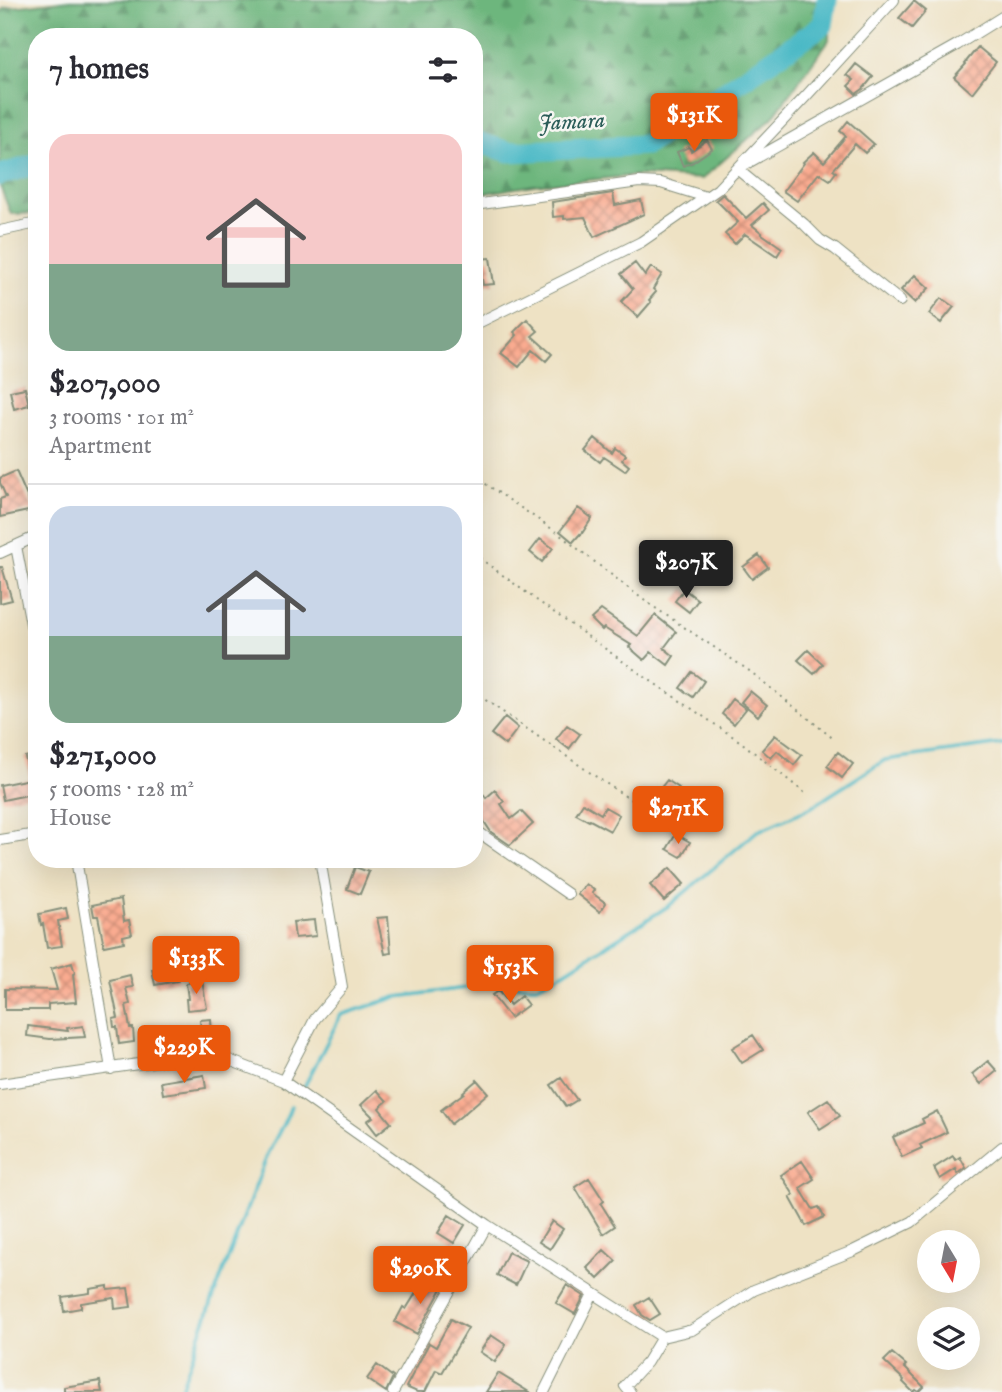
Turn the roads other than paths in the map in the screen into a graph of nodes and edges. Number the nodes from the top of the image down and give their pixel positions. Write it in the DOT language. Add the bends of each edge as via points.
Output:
graph roads {
  1 [pos="894,0"];
  2 [pos="1002,17"];
  3 [pos="737,169"];
  4 [pos="706,197"];
  5 [pos="483,206"];
  6 [pos="28,225"];
  7 [pos="0,230"];
  8 [pos="900,301"];
  9 [pos="483,320"];
  10 [pos="28,540"];
  11 [pos="16,546"];
  12 [pos="0,553"];
  13 [pos="28,608"];
  14 [pos="483,834"];
  15 [pos="28,835"];
  16 [pos="0,840"];
  17 [pos="78,868"];
  18 [pos="322,868"];
  19 [pos="568,894"];
  20 [pos="111,1069"];
  21 [pos="283,1081"];
  22 [pos="0,1084"];
  23 [pos="1002,1147"];
  24 [pos="487,1225"];
  25 [pos="593,1294"];
  26 [pos="662,1337"];
  27 [pos="393,1392"];
  28 [pos="544,1392"];
  29 [pos="630,1392"];
  1 -- 3 [label="street"];
  2 -- 3 [label="street"];
  3 -- 4 [label="street"];
  3 -- 8 [label="street"];
  4 -- 5 [label="street" via="662,183 639,182"];
  4 -- 9 [label="street" via="640,242"];
  6 -- 7 [label="street"];
  10 -- 11 [label="street"];
  11 -- 12 [label="street"];
  11 -- 13 [label="street"];
  14 -- 19 [label="street"];
  15 -- 16 [label="street"];
  17 -- 20 [label="street"];
  18 -- 21 [label="street" via="342,987 315,1019"];
  20 -- 21 [label="street" via="173,1059 229,1060"];
  20 -- 22 [label="street"];
  21 -- 24 [label="street"];
  23 -- 26 [label="street" via="912,1222 754,1290 692,1330"];
  24 -- 25 [label="street"];
  24 -- 27 [label="street"];
  25 -- 26 [label="street"];
  25 -- 28 [label="street"];
  26 -- 29 [label="street" via="625,1386"];
}
